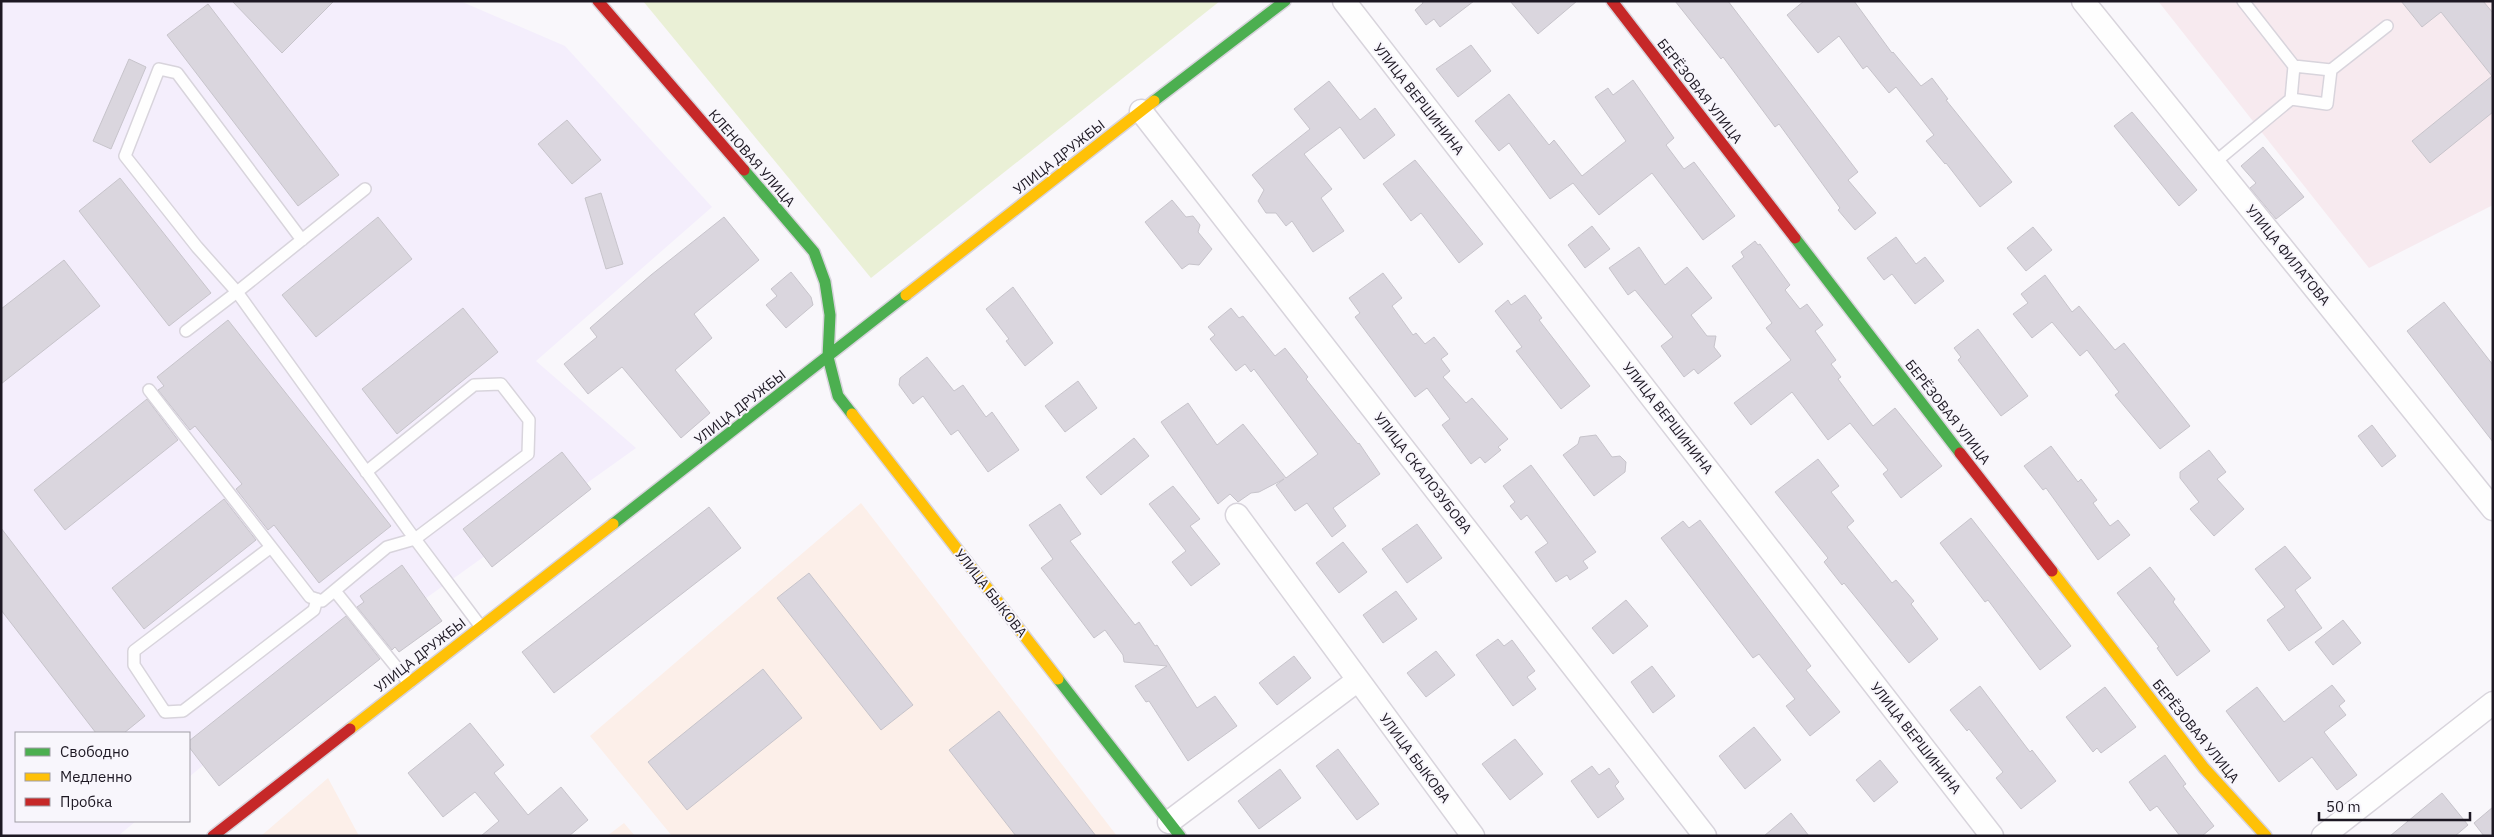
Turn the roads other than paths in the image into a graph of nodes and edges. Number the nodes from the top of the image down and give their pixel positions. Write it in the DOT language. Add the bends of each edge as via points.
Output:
graph roads {
  1 [pos="598,1"];
  2 [pos="1285,1"];
  3 [pos="1344,1"];
  4 [pos="1612,1"];
  5 [pos="2083,1"];
  6 [pos="2243,1"];
  7 [pos="2387,26"];
  8 [pos="2294,66"];
  9 [pos="2331,70"];
  10 [pos="2291,100"];
  11 [pos="1141,111"];
  12 [pos="2214,163"];
  13 [pos="365,189"];
  14 [pos="302,240"];
  15 [pos="237,292"];
  16 [pos="186,331"];
  17 [pos="828,357"];
  18 [pos="149,390"];
  19 [pos="366,472"];
  20 [pos="2493,509"];
  21 [pos="1237,515"];
  22 [pos="415,539"];
  23 [pos="270,547"];
  24 [pos="334,591"];
  25 [pos="317,599"];
  26 [pos="482,627"];
  27 [pos="1358,680"];
  28 [pos="409,683"];
  29 [pos="2493,703"];
  30 [pos="1174,829"];
  31 [pos="213,836"];
  32 [pos="1473,836"];
  33 [pos="1705,836"];
  34 [pos="1992,836"];
  35 [pos="2266,836"];
  36 [pos="2323,836"];
  1 -- 17 [label="street, КЛЕНОВАЯ УЛИЦА" via="814,252 825,282 830,315"];
  2 -- 11 [label="street, УЛИЦА ДРУЖБЫ"];
  3 -- 34 [label="street, УЛИЦА ВЕРШИНИНА"];
  4 -- 35 [label="street, БЕРЁЗОВАЯ УЛИЦА" via="2204,768"];
  5 -- 12 [label="street, УЛИЦА ФИЛАТОВА"];
  6 -- 8 [label="lane"];
  7 -- 9 [label="lane"];
  8 -- 9 [label="lane"];
  8 -- 10 [label="lane"];
  9 -- 10 [label="lane" via="2327,104"];
  10 -- 12 [label="lane"];
  11 -- 17 [label="street, УЛИЦА ДРУЖБЫ"];
  11 -- 33 [label="street, УЛИЦА СКАЛОЗУБОВА"];
  12 -- 20 [label="street, УЛИЦА ФИЛАТОВА"];
  13 -- 14 [label="lane"];
  14 -- 15 [label="lane"];
  14 -- 15 [label="lane" via="177,73 159,69 125,156"];
  15 -- 16 [label="lane"];
  15 -- 19 [label="lane"];
  17 -- 26 [label="street, УЛИЦА ДРУЖБЫ"];
  17 -- 30 [label="street, УЛИЦА БЫКОВА" via="838,396"];
  18 -- 23 [label="lane"];
  19 -- 22 [label="lane"];
  19 -- 22 [label="lane" via="474,385 501,384 529,420 528,454"];
  21 -- 27 [label="street, УЛИЦА БЫКОВА"];
  22 -- 24 [label="lane" via="387,547"];
  22 -- 26 [label="lane"];
  23 -- 25 [label="lane" via="310,597"];
  23 -- 25 [label="lane" via="134,651 134,665 165,712 183,711 314,610"];
  24 -- 25 [label="lane" via="322,601"];
  24 -- 28 [label="lane"];
  26 -- 28 [label="street, УЛИЦА ДРУЖБЫ"];
  27 -- 30 [label="street, УЛИЦА БЫКОВА"];
  27 -- 32 [label="street, УЛИЦА БЫКОВА"];
  28 -- 31 [label="street, УЛИЦА ДРУЖБЫ"];
  29 -- 36 [label="street"];
}
